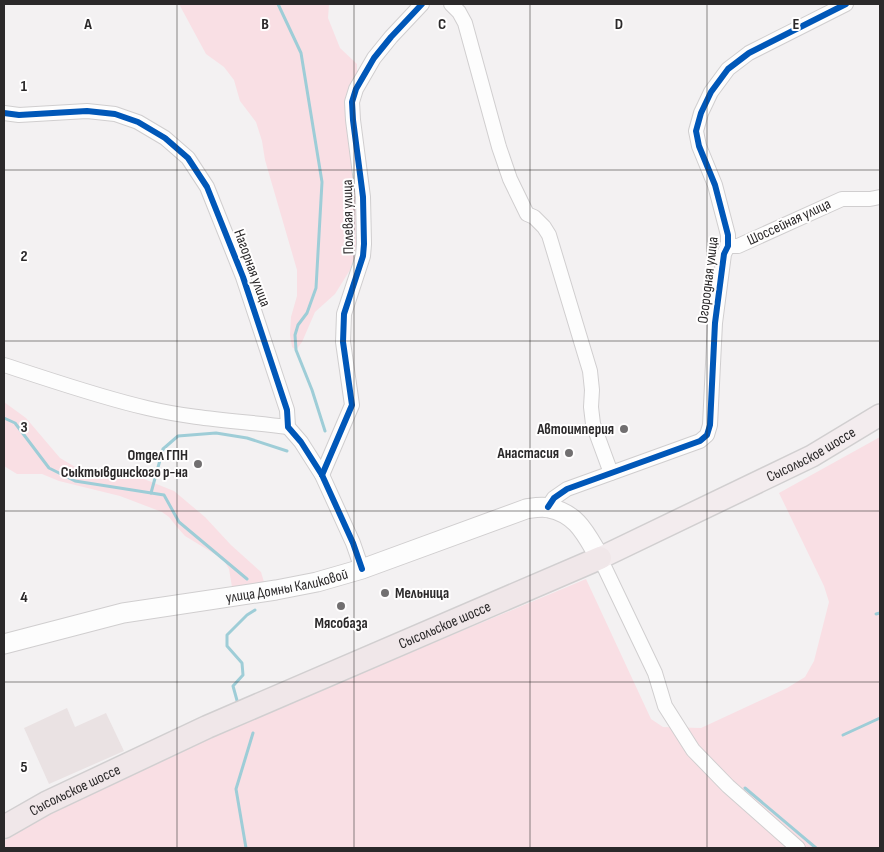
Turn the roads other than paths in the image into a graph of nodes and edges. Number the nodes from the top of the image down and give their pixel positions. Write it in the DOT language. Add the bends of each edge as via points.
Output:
graph roads {
  1 [pos="422,4"];
  2 [pos="451,4"];
  3 [pos="846,4"];
  4 [pos="4,113"];
  5 [pos="880,197"];
  6 [pos="728,246"];
  7 [pos="4,365"];
  8 [pos="880,415"];
  9 [pos="288,427"];
  10 [pos="611,473"];
  11 [pos="322,475"];
  12 [pos="548,507"];
  13 [pos="600,558"];
  14 [pos="362,569"];
  15 [pos="4,644"];
  16 [pos="4,826"];
  17 [pos="798,848"];
  1 -- 11 [label="street, Полевая улица" via="374,58 352,102 364,197 363,256 344,314 343,342 352,405"];
  2 -- 10 [label="street" via="465,23 498,147 510,179 527,214 534,217 549,235 590,372 593,424"];
  3 -- 6 [label="street, Огородная улица" via="749,53 728,69 711,92 696,132 715,185"];
  4 -- 9 [label="street, Нагорная улица" via="86,111 115,114 138,122 165,138 188,158 207,187 244,277 287,410"];
  5 -- 6 [label="street, Шоссейная улица" via="842,199 738,246"];
  6 -- 10 [label="street, Огородная улица" via="724,254 715,323 707,435 700,441"];
  7 -- 9 [label="street" via="147,408"];
  8 -- 13 [label="main road, Сысольское шоссе" via="812,456"];
  9 -- 11 [label="street"];
  10 -- 12 [label="street, Огородная улица" via="567,489"];
  11 -- 14 [label="street"];
  12 -- 13 [label="main road, улица Домны Каликовой" via="568,514 580,525"];
  12 -- 14 [label="main road, улица Домны Каликовой" via="526,509"];
  13 -- 16 [label="highway, Сысольское шоссе" via="207,727"];
  13 -- 17 [label="street" via="655,673 664,706 693,750"];
  14 -- 15 [label="main road, улица Домны Каликовой" via="276,590 123,613"];
}
